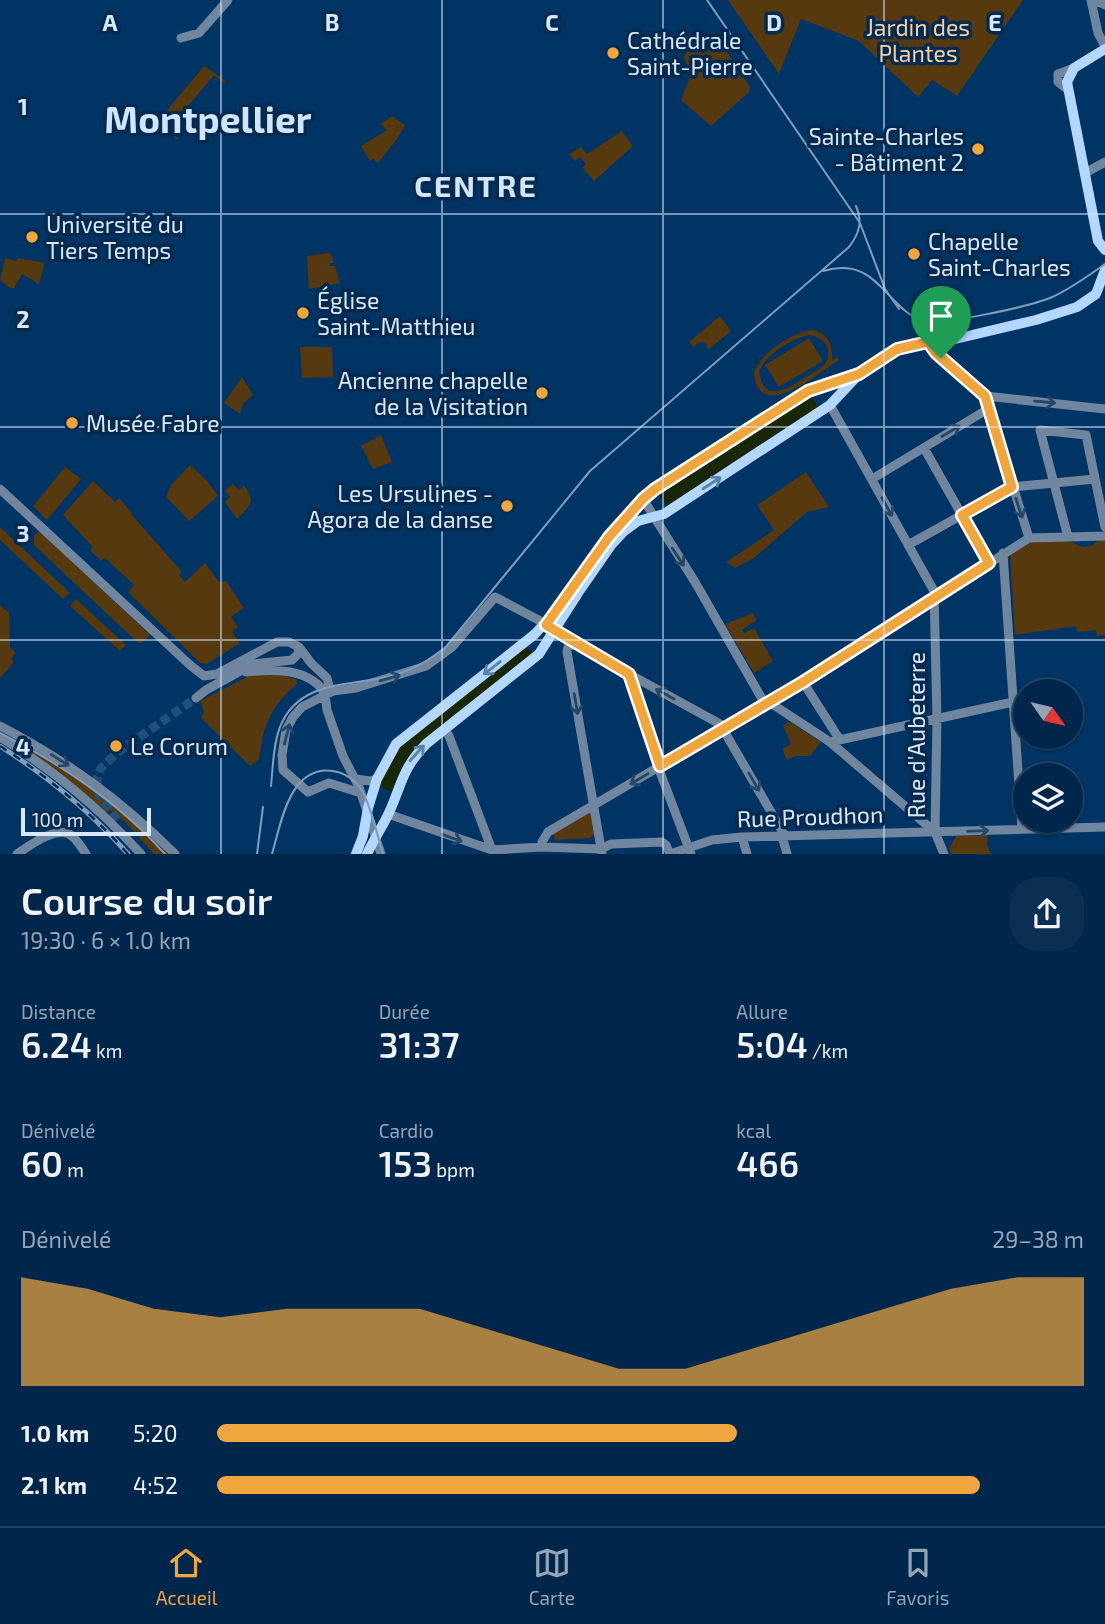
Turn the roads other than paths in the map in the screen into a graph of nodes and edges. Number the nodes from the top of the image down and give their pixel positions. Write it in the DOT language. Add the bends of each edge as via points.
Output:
graph roads {
  1 [pos="221,0"];
  2 [pos="228,0"];
  3 [pos="1092,0"];
  4 [pos="1105,5"];
  5 [pos="1105,47"];
  6 [pos="1105,162"];
  7 [pos="1085,173"];
  8 [pos="1105,250"];
  9 [pos="1105,270"];
  10 [pos="1102,290"];
  11 [pos="928,342"];
  12 [pos="859,374"];
  13 [pos="818,388"];
  14 [pos="985,396"];
  15 [pos="826,407"];
  16 [pos="988,409"];
  17 [pos="1105,409"];
  18 [pos="923,448"];
  19 [pos="872,479"];
  20 [pos="1095,479"];
  21 [pos="1055,483"];
  22 [pos="1012,487"];
  23 [pos="0,489"];
  24 [pos="643,499"];
  25 [pos="962,515"];
  26 [pos="654,517"];
  27 [pos="1105,527"];
  28 [pos="1105,536"];
  29 [pos="1068,537"];
  30 [pos="1029,538"];
  31 [pos="908,545"];
  32 [pos="1003,553"];
  33 [pos="989,563"];
  34 [pos="935,597"];
  35 [pos="550,627"];
  36 [pos="577,643"];
  37 [pos="299,647"];
  38 [pos="240,673"];
  39 [pos="629,674"];
  40 [pos="803,682"];
  41 [pos="325,695"];
  42 [pos="196,698"];
  43 [pos="1013,702"];
  44 [pos="767,703"];
  45 [pos="937,719"];
  46 [pos="0,726"];
  47 [pos="723,729"];
  48 [pos="444,730"];
  49 [pos="0,737"];
  50 [pos="835,741"];
  51 [pos="660,766"];
  52 [pos="356,779"];
  53 [pos="377,779"];
  54 [pos="361,793"];
  55 [pos="594,805"];
  56 [pos="368,812"];
  57 [pos="388,814"];
  58 [pos="117,820"];
  59 [pos="1105,827"];
  60 [pos="1083,828"];
  61 [pos="1013,829"];
  62 [pos="935,832"];
  63 [pos="783,836"];
  64 [pos="375,837"];
  65 [pos="742,837"];
  66 [pos="542,847"];
  67 [pos="492,850"];
  68 [pos="690,850"];
  69 [pos="481,851"];
  70 [pos="601,851"];
  71 [pos="17,854"];
  72 [pos="86,854"];
  73 [pos="141,854"];
  74 [pos="148,854"];
  75 [pos="176,854"];
  76 [pos="356,854"];
  77 [pos="366,854"];
  78 [pos="381,854"];
  79 [pos="670,854"];
  80 [pos="747,854"];
  81 [pos="787,854"];
  82 [pos="944,854"];
  1 -- 2 [label="street" via="186,36 199,33"];
  3 -- 4 [label="street"];
  3 -- 5 [label="street"];
  5 -- 7 [label="main road" via="1074,68 1068,78"];
  6 -- 7 [label="street"];
  7 -- 8 [label="main road" via="1098,241"];
  9 -- 10 [label="main road"];
  10 -- 11 [label="main road" via="1063,312"];
  11 -- 12 [label="main road" via="897,349"];
  11 -- 14 [label="street"];
  12 -- 13 [label="main road"];
  12 -- 15 [label="main road"];
  13 -- 15 [label="main road" via="829,397"];
  13 -- 24 [label="main road"];
  14 -- 16 [label="street"];
  14 -- 17 [label="street, one-way"];
  15 -- 19 [label="street"];
  26 -- 15 [label="main road, one-way"];
  18 -- 16 [label="street, one-way"];
  16 -- 22 [label="street"];
  18 -- 19 [label="street"];
  18 -- 25 [label="street"];
  19 -- 31 [label="street, one-way"];
  20 -- 21 [label="street"];
  20 -- 21 [label="street" via="1086,435 1040,430"];
  20 -- 27 [label="street"];
  21 -- 22 [label="street"];
  21 -- 29 [label="street"];
  22 -- 25 [label="street"];
  22 -- 30 [label="street, one-way"];
  23 -- 37 [label="street" via="204,676 217,674 278,642"];
  24 -- 26 [label="street"];
  24 -- 35 [label="main road" via="609,537"];
  25 -- 31 [label="street"];
  25 -- 33 [label="street"];
  26 -- 35 [label="main road" via="638,521 612,544"];
  26 -- 44 [label="street, one-way"];
  28 -- 29 [label="street"];
  29 -- 30 [label="street"];
  30 -- 32 [label="street"];
  31 -- 34 [label="street"];
  32 -- 33 [label="street"];
  32 -- 43 [label="street"];
  33 -- 34 [label="street"];
  34 -- 40 [label="street"];
  34 -- 45 [label="street, Rue d'Aubeterre"];
  35 -- 36 [label="street"];
  41 -- 35 [label="street, one-way" via="426,666 453,647 495,597"];
  35 -- 48 [label="main road" via="539,654"];
  35 -- 53 [label="main road, one-way" via="396,744"];
  36 -- 39 [label="street"];
  36 -- 55 [label="street, one-way" via="567,652"];
  37 -- 38 [label="street" via="292,660 253,664"];
  37 -- 41 [label="street" via="327,678"];
  38 -- 41 [label="street" via="289,671 317,684"];
  38 -- 42 [label="street"];
  47 -- 39 [label="street, one-way"];
  39 -- 51 [label="street"];
  40 -- 44 [label="street"];
  40 -- 50 [label="street"];
  41 -- 52 [label="street" via="343,755"];
  54 -- 41 [label="street, one-way" via="329,783 308,792 283,769 288,726 298,711"];
  43 -- 45 [label="street"];
  44 -- 47 [label="street"];
  44 -- 50 [label="street"];
  45 -- 50 [label="street"];
  45 -- 62 [label="street, Rue d'Aubeterre"];
  46 -- 75 [label="street, one-way" via="108,793"];
  47 -- 51 [label="street"];
  47 -- 63 [label="street, one-way"];
  57 -- 48 [label="main road, one-way" via="408,765"];
  48 -- 67 [label="street"];
  49 -- 73 [label="street" via="82,794"];
  50 -- 62 [label="street"];
  51 -- 55 [label="street, one-way"];
  51 -- 68 [label="street"];
  52 -- 53 [label="street"];
  52 -- 54 [label="street"];
  53 -- 56 [label="main road"];
  54 -- 56 [label="street"];
  55 -- 66 [label="street" via="548,832"];
  55 -- 70 [label="street"];
  56 -- 64 [label="street"];
  56 -- 76 [label="main road"];
  57 -- 64 [label="main road"];
  57 -- 69 [label="street, one-way"];
  58 -- 74 [label="street"];
  59 -- 60 [label="street, Rue Proudhon"];
  62 -- 61 [label="street, Rue Proudhon, one-way"];
  62 -- 63 [label="street, Rue Proudhon"];
  62 -- 82 [label="street"];
  63 -- 65 [label="street, Rue Proudhon"];
  63 -- 81 [label="street"];
  64 -- 77 [label="main road"];
  64 -- 78 [label="street"];
  65 -- 68 [label="street, Rue Proudhon" via="712,839"];
  65 -- 80 [label="street"];
  66 -- 67 [label="street"];
  66 -- 70 [label="street" via="595,847"];
  67 -- 69 [label="street"];
  68 -- 79 [label="street, Rue Proudhon"];
  70 -- 79 [label="street" via="611,844 662,842"];
  71 -- 72 [label="street" via="63,832"];
}
